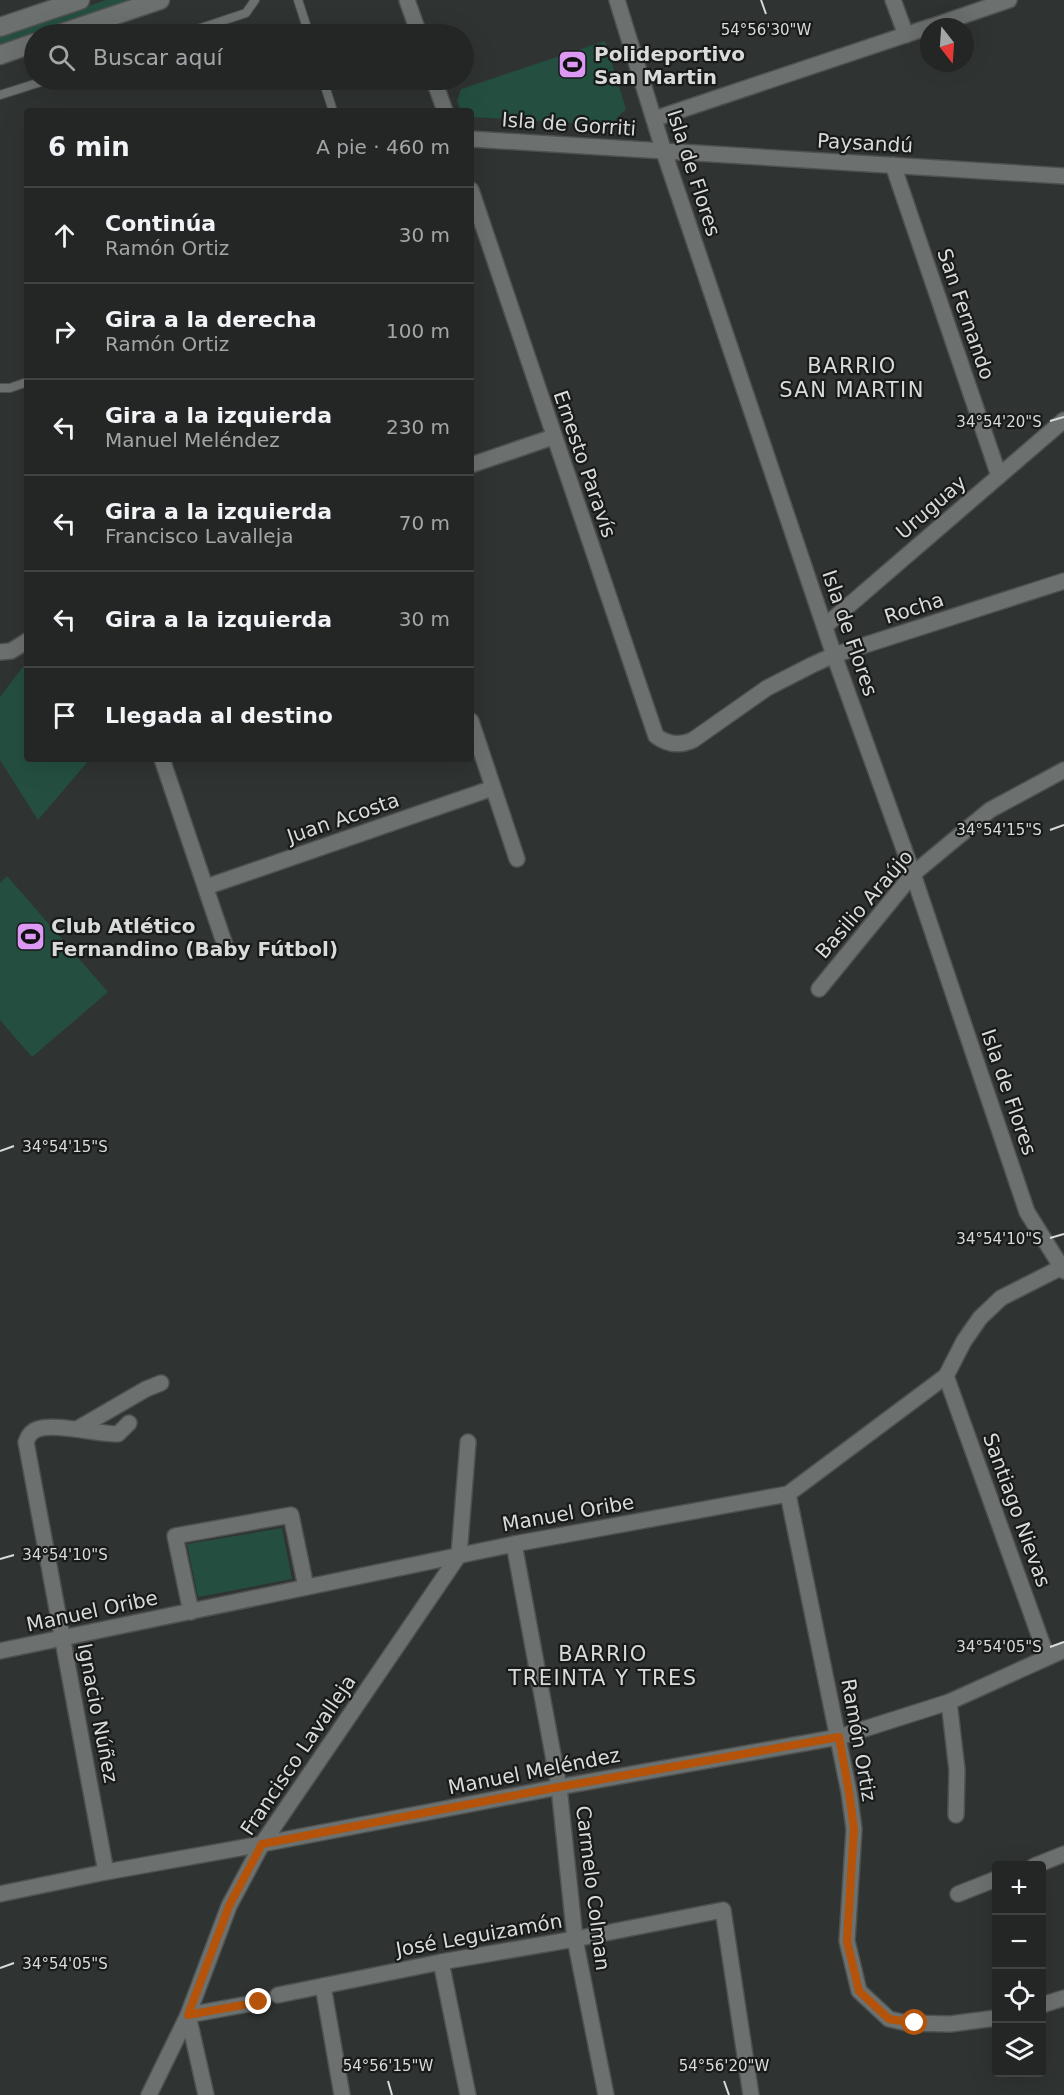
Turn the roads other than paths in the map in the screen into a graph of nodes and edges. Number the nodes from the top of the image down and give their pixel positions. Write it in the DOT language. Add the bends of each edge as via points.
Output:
graph roads {
  1 [pos="80,0"];
  2 [pos="160,0"];
  3 [pos="255,0"];
  4 [pos="298,0"];
  5 [pos="407,0"];
  6 [pos="617,0"];
  7 [pos="893,0"];
  8 [pos="1009,0"];
  9 [pos="956,18"];
  10 [pos="89,24"];
  11 [pos="213,24"];
  12 [pos="306,24"];
  13 [pos="415,24"];
  14 [pos="0,27"];
  15 [pos="920,30"];
  16 [pos="906,35"];
  17 [pos="24,46"];
  18 [pos="0,54"];
  19 [pos="24,87"];
  20 [pos="326,90"];
  21 [pos="438,90"];
  22 [pos="0,95"];
  23 [pos="332,108"];
  24 [pos="444,108"];
  25 [pos="654,119"];
  26 [pos="474,139"];
  27 [pos="664,152"];
  28 [pos="893,165"];
  29 [pos="1064,176"];
  30 [pos="474,199"];
  31 [pos="24,383"];
  32 [pos="0,388"];
  33 [pos="1064,420"];
  34 [pos="553,437"];
  35 [pos="474,464"];
  36 [pos="999,476"];
  37 [pos="1064,581"];
  38 [pos="825,626"];
  39 [pos="24,643"];
  40 [pos="0,652"];
  41 [pos="834,655"];
  42 [pos="748,700"];
  43 [pos="474,730"];
  44 [pos="163,762"];
  45 [pos="1064,771"];
  46 [pos="493,788"];
  47 [pos="517,859"];
  48 [pos="914,874"];
  49 [pos="206,886"];
  50 [pos="226,948"];
  51 [pos="819,989"];
  52 [pos="1063,1268"];
  53 [pos="946,1376"];
  54 [pos="161,1383"];
  55 [pos="129,1423"];
  56 [pos="77,1429"];
  57 [pos="468,1442"];
  58 [pos="788,1494"];
  59 [pos="514,1544"];
  60 [pos="459,1555"];
  61 [pos="306,1587"];
  62 [pos="191,1612"];
  63 [pos="63,1639"];
  64 [pos="1064,1650"];
  65 [pos="0,1651"];
  66 [pos="1047,1657"];
  67 [pos="949,1702"];
  68 [pos="839,1737"];
  69 [pos="559,1787"];
  70 [pos="956,1815"];
  71 [pos="262,1844"];
  72 [pos="1064,1854"];
  73 [pos="1046,1861"];
  74 [pos="106,1872"];
  75 [pos="992,1881"];
  76 [pos="0,1894"];
  77 [pos="958,1894"];
  78 [pos="575,1939"];
  79 [pos="441,1962"];
  80 [pos="323,1986"];
  81 [pos="278,1995"];
  82 [pos="1064,1998"];
  83 [pos="259,2002"];
  84 [pos="1046,2003"];
  85 [pos="188,2015"];
  86 [pos="992,2019"];
  87 [pos="149,2095"];
  88 [pos="206,2095"];
  89 [pos="342,2095"];
  90 [pos="468,2095"];
  91 [pos="606,2095"];
  92 [pos="751,2095"];
  1 -- 14 [label="street"];
  2 -- 10 [label="street"];
  3 -- 11 [label="lane" via="246,13"];
  4 -- 12 [label="lane"];
  5 -- 13 [label="street"];
  6 -- 25 [label="street, Isla de Flores"];
  7 -- 16 [label="street"];
  8 -- 9 [label="street"];
  15 -- 16 [label="street"];
  16 -- 25 [label="street"];
  17 -- 18 [label="street"];
  19 -- 22 [label="lane"];
  20 -- 23 [label="lane"];
  21 -- 24 [label="street"];
  25 -- 27 [label="street, Isla de Flores"];
  26 -- 27 [label="street, Isla de Gorriti"];
  27 -- 28 [label="street, Paysandú"];
  27 -- 38 [label="street, Isla de Flores"];
  28 -- 29 [label="street, Paysandú"];
  28 -- 36 [label="street, San Fernando"];
  30 -- 34 [label="street, Ernesto Paravís"];
  31 -- 32 [label="lane"];
  33 -- 36 [label="street, Uruguay"];
  34 -- 35 [label="street"];
  34 -- 42 [label="street, Ernesto Paravís" via="656,736 669,743 693,740"];
  36 -- 38 [label="street, Uruguay"];
  37 -- 41 [label="street, Rocha"];
  38 -- 41 [label="street, Isla de Flores"];
  39 -- 40 [label="street"];
  41 -- 42 [label="street, Rocha" via="789,675"];
  41 -- 48 [label="street, Isla de Flores"];
  43 -- 46 [label="street"];
  44 -- 49 [label="street"];
  45 -- 48 [label="street, Basilio Araújo" via="990,810"];
  46 -- 47 [label="street"];
  46 -- 49 [label="street, Juan Acosta"];
  48 -- 51 [label="street, Basilio Araújo"];
  48 -- 52 [label="street, Isla de Flores" via="1027,1212"];
  49 -- 50 [label="street"];
  52 -- 53 [label="street, Manuel Oribe" via="1001,1299 980,1318"];
  53 -- 58 [label="street, Manuel Oribe"];
  53 -- 66 [label="street, Santiago Nievas"];
  54 -- 56 [label="street"];
  55 -- 56 [label="street" via="118,1434"];
  56 -- 63 [label="street, Ignacio Núñez" via="38,1428 28,1434 26,1442"];
  57 -- 60 [label="street, Francisco Lavalleja"];
  58 -- 59 [label="street, Manuel Oribe"];
  58 -- 68 [label="street, Ramón Ortiz"];
  59 -- 60 [label="street, Manuel Oribe"];
  59 -- 69 [label="street, Carmelo Colman"];
  60 -- 61 [label="street, Manuel Oribe"];
  60 -- 71 [label="street, Francisco Lavalleja"];
  61 -- 62 [label="street, Manuel Oribe"];
  61 -- 62 [label="street" via="291,1515 175,1536"];
  62 -- 63 [label="street, Manuel Oribe"];
  63 -- 65 [label="street, Manuel Oribe"];
  63 -- 74 [label="street, Ignacio Núñez"];
  64 -- 66 [label="street, Manuel Meléndez"];
  66 -- 67 [label="street, Manuel Meléndez"];
  67 -- 68 [label="street, Manuel Meléndez"];
  67 -- 70 [label="street" via="957,1770"];
  68 -- 69 [label="street, Manuel Meléndez"];
  68 -- 86 [label="street, Ramón Ortiz" via="854,1829 847,1941 859,1991 889,2019 907,2023 950,2024"];
  69 -- 71 [label="street, Manuel Meléndez"];
  69 -- 78 [label="street, Carmelo Colman"];
  71 -- 74 [label="street, Manuel Meléndez"];
  71 -- 85 [label="street, Francisco Lavalleja" via="229,1906"];
  72 -- 73 [label="street"];
  74 -- 76 [label="street, Manuel Meléndez"];
  75 -- 77 [label="street"];
  78 -- 79 [label="street, José Leguizamón"];
  78 -- 91 [label="street, Carmelo Colman"];
  78 -- 92 [label="street, José Leguizamón" via="723,1910"];
  79 -- 80 [label="street, José Leguizamón"];
  79 -- 90 [label="street"];
  80 -- 81 [label="street, José Leguizamón"];
  80 -- 89 [label="street"];
  82 -- 84 [label="street"];
  83 -- 85 [label="street"];
  85 -- 87 [label="street, Francisco Lavalleja"];
  85 -- 88 [label="street"];
}
